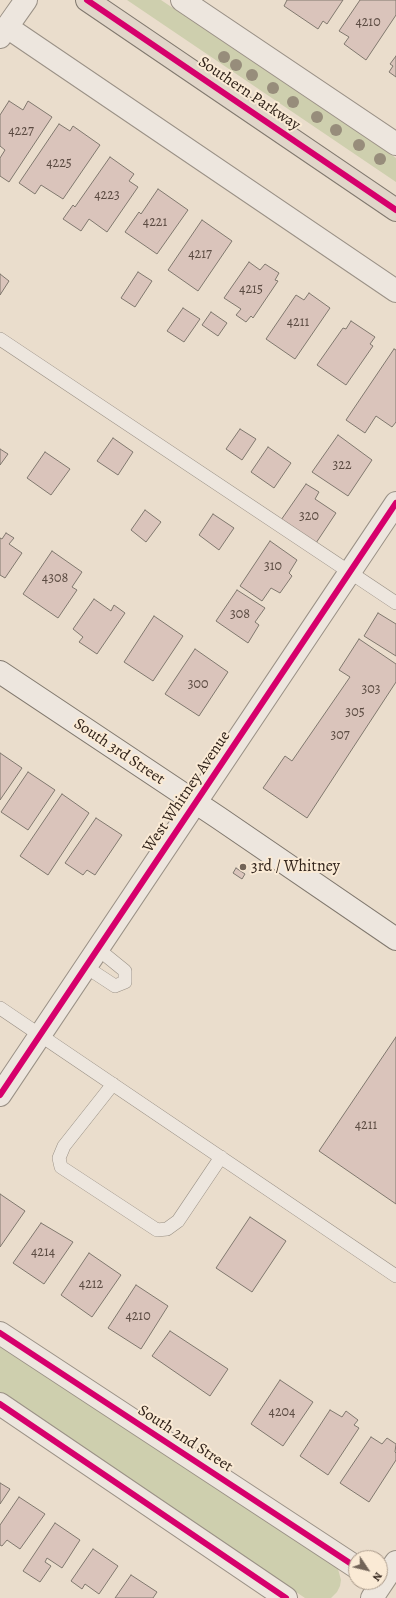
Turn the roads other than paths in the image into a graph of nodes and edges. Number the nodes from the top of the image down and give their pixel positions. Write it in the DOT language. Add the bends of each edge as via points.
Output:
graph roads {
  1 [pos="26,0"];
  2 [pos="87,0"];
  3 [pos="182,0"];
  4 [pos="4,32"];
  5 [pos="396,144"];
  6 [pos="396,210"];
  7 [pos="396,291"];
  8 [pos="0,339"];
  9 [pos="396,503"];
  10 [pos="350,572"];
  11 [pos="396,603"];
  12 [pos="0,672"];
  13 [pos="196,803"];
  14 [pos="396,939"];
  15 [pos="98,949"];
  16 [pos="86,967"];
  17 [pos="0,1008"];
  18 [pos="41,1034"];
  19 [pos="113,1084"];
  20 [pos="0,1095"];
  21 [pos="221,1157"];
  22 [pos="396,1276"];
  23 [pos="0,1333"];
  24 [pos="0,1404"];
  25 [pos="348,1562"];
  26 [pos="396,1562"];
  27 [pos="388,1578"];
  28 [pos="286,1598"];
  1 -- 4 [label="street"];
  2 -- 6 [label="main road, Southern Parkway"];
  3 -- 5 [label="street"];
  4 -- 7 [label="street"];
  8 -- 10 [label="lane"];
  9 -- 10 [label="street, West Whitney Avenue"];
  10 -- 11 [label="lane"];
  10 -- 13 [label="street, West Whitney Avenue"];
  12 -- 13 [label="street, South 3rd Street"];
  13 -- 14 [label="street, South 3rd Street"];
  13 -- 15 [label="street, West Whitney Avenue"];
  15 -- 16 [label="street, West Whitney Avenue"];
  15 -- 16 [label="lane" via="125,971 125,982 115,986"];
  16 -- 18 [label="street, West Whitney Avenue"];
  17 -- 18 [label="lane"];
  18 -- 19 [label="lane"];
  18 -- 20 [label="street, West Whitney Avenue"];
  19 -- 21 [label="lane"];
  19 -- 21 [label="lane" via="64,1146 59,1158 61,1167 157,1230 167,1229 178,1221"];
  21 -- 22 [label="lane"];
  23 -- 25 [label="street, South 2nd Street"];
  24 -- 28 [label="street"];
  26 -- 27 [label="street"];
}
